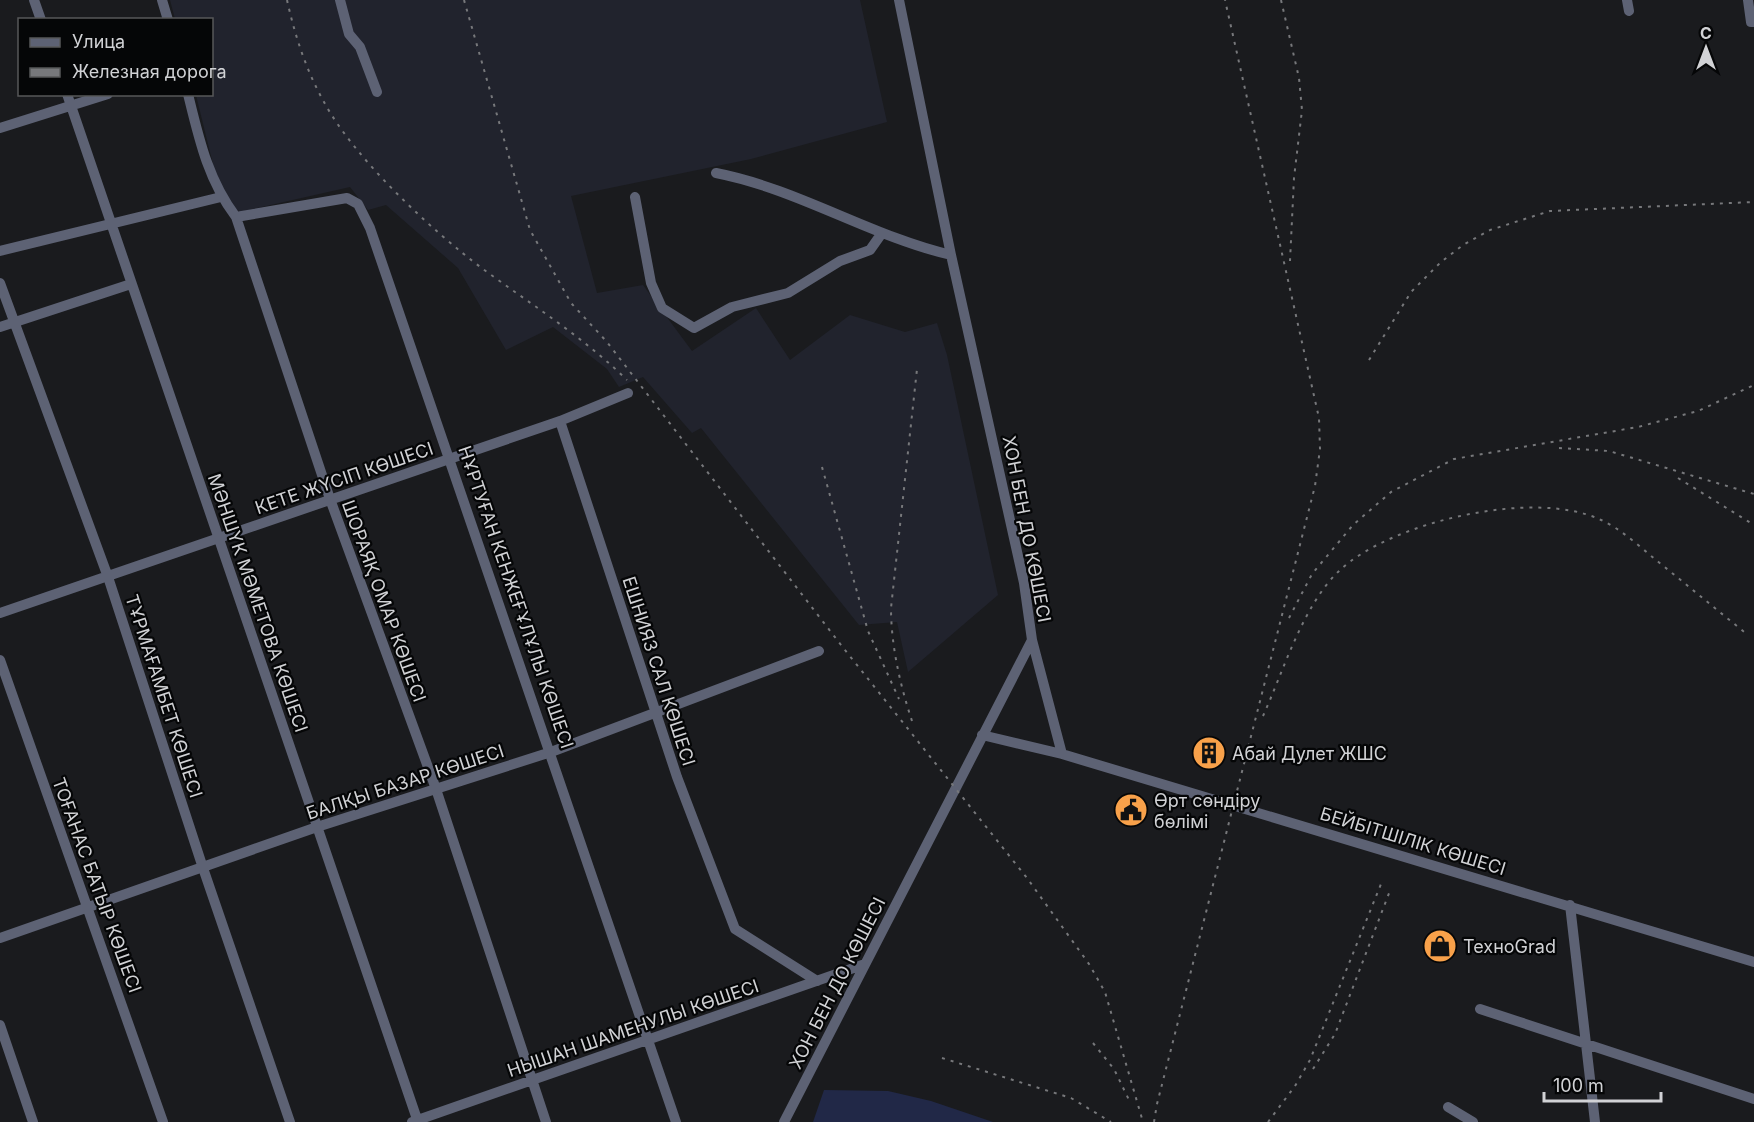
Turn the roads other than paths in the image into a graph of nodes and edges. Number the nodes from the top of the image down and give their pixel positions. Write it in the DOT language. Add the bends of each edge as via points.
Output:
graph roads {
  1 [pos="34,0"];
  2 [pos="162,0"];
  3 [pos="340,0"];
  4 [pos="899,0"];
  5 [pos="1748,0"];
  6 [pos="40,18"];
  7 [pos="167,18"];
  8 [pos="1753,22"];
  9 [pos="377,92"];
  10 [pos="68,96"];
  11 [pos="102,96"];
  12 [pos="188,96"];
  13 [pos="72,107"];
  14 [pos="0,128"];
  15 [pos="716,173"];
  16 [pos="221,197"];
  17 [pos="635,197"];
  18 [pos="236,217"];
  19 [pos="112,223"];
  20 [pos="882,233"];
  21 [pos="0,251"];
  22 [pos="951,255"];
  23 [pos="0,284"];
  24 [pos="131,284"];
  25 [pos="15,321"];
  26 [pos="0,327"];
  27 [pos="628,393"];
  28 [pos="560,421"];
  29 [pos="451,459"];
  30 [pos="330,499"];
  31 [pos="218,540"];
  32 [pos="108,577"];
  33 [pos="0,613"];
  34 [pos="1032,640"];
  35 [pos="819,651"];
  36 [pos="0,660"];
  37 [pos="656,712"];
  38 [pos="982,735"];
  39 [pos="551,752"];
  40 [pos="1062,754"];
  41 [pos="436,789"];
  42 [pos="317,827"];
  43 [pos="202,868"];
  44 [pos="1570,905"];
  45 [pos="87,908"];
  46 [pos="0,938"];
  47 [pos="1754,962"];
  48 [pos="865,964"];
  49 [pos="818,981"];
  50 [pos="1480,1009"];
  51 [pos="0,1025"];
  52 [pos="649,1040"];
  53 [pos="1587,1044"];
  54 [pos="532,1080"];
  55 [pos="1754,1099"];
  56 [pos="1448,1107"];
  57 [pos="416,1121"];
  58 [pos="33,1122"];
  59 [pos="163,1122"];
  60 [pos="290,1122"];
  61 [pos="546,1122"];
  62 [pos="676,1122"];
  63 [pos="784,1122"];
  64 [pos="1473,1122"];
  65 [pos="1595,1122"];
  1 -- 6 [label="street"];
  2 -- 7 [label="street"];
  3 -- 9 [label="street" via="349,34 360,47"];
  4 -- 22 [label="street, ХОН БЕН ДО КӨШЕСІ"];
  5 -- 8 [label="street"];
  10 -- 13 [label="street, МӘНШҮК МӘМЕТОВА КӨШЕСІ"];
  11 -- 13 [label="street"];
  12 -- 16 [label="street, ШОРАЯҚ ОМАР КӨШЕСІ" via="205,162"];
  13 -- 14 [label="street"];
  13 -- 19 [label="street, МӘНШҮК МӘМЕТОВА КӨШЕСІ"];
  15 -- 20 [label="street" via="743,178"];
  16 -- 18 [label="street, ШОРАЯҚ ОМАР КӨШЕСІ"];
  16 -- 19 [label="street"];
  17 -- 20 [label="street" via="651,284 662,308 694,328 732,307 788,293 840,261 870,250"];
  18 -- 29 [label="street, НҰРТУҒАН КЕНЖЕҒҰЛҰЛЫ КӨШЕСІ" via="347,198 358,204 370,228"];
  18 -- 30 [label="street, ШОРАЯҚ ОМАР КӨШЕСІ"];
  19 -- 21 [label="street"];
  19 -- 24 [label="street, МӘНШҮК МӘМЕТОВА КӨШЕСІ"];
  20 -- 22 [label="street"];
  22 -- 34 [label="street, ХОН БЕН ДО КӨШЕСІ" via="1024,583"];
  23 -- 25 [label="street, ТҰРМАҒАМБЕТ КӨШЕСІ"];
  24 -- 25 [label="street"];
  24 -- 31 [label="street, МӘНШҮК МӘМЕТОВА КӨШЕСІ"];
  25 -- 26 [label="street"];
  25 -- 32 [label="street, ТҰРМАҒАМБЕТ КӨШЕСІ"];
  27 -- 28 [label="street, КЕТЕ ЖҮСІП КӨШЕСІ"];
  28 -- 29 [label="street, КЕТЕ ЖҮСІП КӨШЕСІ"];
  28 -- 37 [label="street, ЕШНИЯЗ САЛ КӨШЕСІ"];
  29 -- 30 [label="street, КЕТЕ ЖҮСІП КӨШЕСІ"];
  29 -- 39 [label="street, НҰРТУҒАН КЕНЖЕҒҰЛҰЛЫ КӨШЕСІ"];
  30 -- 31 [label="street, КЕТЕ ЖҮСІП КӨШЕСІ"];
  30 -- 41 [label="street, ШОРАЯҚ ОМАР КӨШЕСІ"];
  31 -- 32 [label="street, КЕТЕ ЖҮСІП КӨШЕСІ"];
  31 -- 42 [label="street, МӘНШҮК МӘМЕТОВА КӨШЕСІ"];
  32 -- 33 [label="street, КЕТЕ ЖҮСІП КӨШЕСІ"];
  32 -- 43 [label="street, ТҰРМАҒАМБЕТ КӨШЕСІ"];
  34 -- 38 [label="street, ХОН БЕН ДО КӨШЕСІ"];
  34 -- 40 [label="street"];
  35 -- 37 [label="street, БАЛҚЫ БАЗАР КӨШЕСІ"];
  36 -- 45 [label="street, ТОҒАНАС БАТЫР КӨШЕСІ"];
  37 -- 39 [label="street, БАЛҚЫ БАЗАР КӨШЕСІ"];
  37 -- 49 [label="street, ЕШНИЯЗ САЛ КӨШЕСІ" via="735,929"];
  38 -- 40 [label="street, БЕЙБІТШІЛІК КӨШЕСІ"];
  38 -- 48 [label="street, ХОН БЕН ДО КӨШЕСІ"];
  39 -- 41 [label="street, БАЛҚЫ БАЗАР КӨШЕСІ"];
  39 -- 52 [label="street, НҰРТУҒАН КЕНЖЕҒҰЛҰЛЫ КӨШЕСІ"];
  40 -- 44 [label="street, БЕЙБІТШІЛІК КӨШЕСІ"];
  41 -- 42 [label="street, БАЛҚЫ БАЗАР КӨШЕСІ"];
  41 -- 54 [label="street, ШОРАЯҚ ОМАР КӨШЕСІ"];
  42 -- 43 [label="street, БАЛҚЫ БАЗАР КӨШЕСІ"];
  42 -- 57 [label="street, МӘНШҮК МӘМЕТОВА КӨШЕСІ"];
  43 -- 45 [label="street, БАЛҚЫ БАЗАР КӨШЕСІ"];
  43 -- 60 [label="street, ТҰРМАҒАМБЕТ КӨШЕСІ"];
  44 -- 47 [label="street, БЕЙБІТШІЛІК КӨШЕСІ"];
  44 -- 53 [label="street"];
  45 -- 46 [label="street, БАЛҚЫ БАЗАР КӨШЕСІ"];
  45 -- 59 [label="street, ТОҒАНАС БАТЫР КӨШЕСІ"];
  48 -- 49 [label="street, НЫШАН ШАМЕНУЛЫ КӨШЕСІ"];
  48 -- 63 [label="street, ХОН БЕН ДО КӨШЕСІ"];
  49 -- 52 [label="street, НЫШАН ШАМЕНУЛЫ КӨШЕСІ"];
  50 -- 53 [label="street"];
  51 -- 58 [label="street"];
  52 -- 54 [label="street, НЫШАН ШАМЕНУЛЫ КӨШЕСІ"];
  52 -- 62 [label="street, НҰРТУҒАН КЕНЖЕҒҰЛҰЛЫ КӨШЕСІ"];
  53 -- 55 [label="street"];
  53 -- 65 [label="street"];
  54 -- 57 [label="street, НЫШАН ШАМЕНУЛЫ КӨШЕСІ"];
  54 -- 61 [label="street, ШОРАЯҚ ОМАР КӨШЕСІ"];
  56 -- 64 [label="street"];
}
